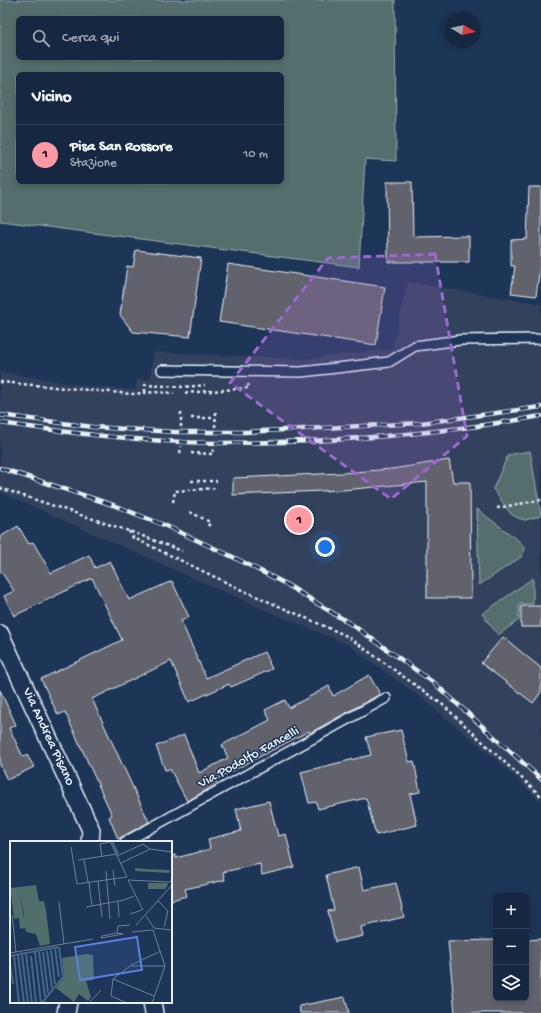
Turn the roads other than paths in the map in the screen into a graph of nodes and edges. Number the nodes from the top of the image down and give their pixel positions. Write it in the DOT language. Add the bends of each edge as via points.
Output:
graph roads {
  1 [pos="541,339"];
  2 [pos="162,370"];
  3 [pos="0,634"];
  4 [pos="386,698"];
  5 [pos="93,838"];
  6 [pos="127,841"];
  7 [pos="68,1003"];
  8 [pos="152,1003"];
  9 [pos="66,1013"];
  10 [pos="154,1013"];
  1 -- 2 [label="lane" via="460,340 415,346 389,362 301,372"];
  3 -- 5 [label="street, Via Andrea Pisano"];
  4 -- 6 [label="lane, Via Podolfo Fancelli"];
  7 -- 9 [label="street"];
  8 -- 10 [label="street"];
}
